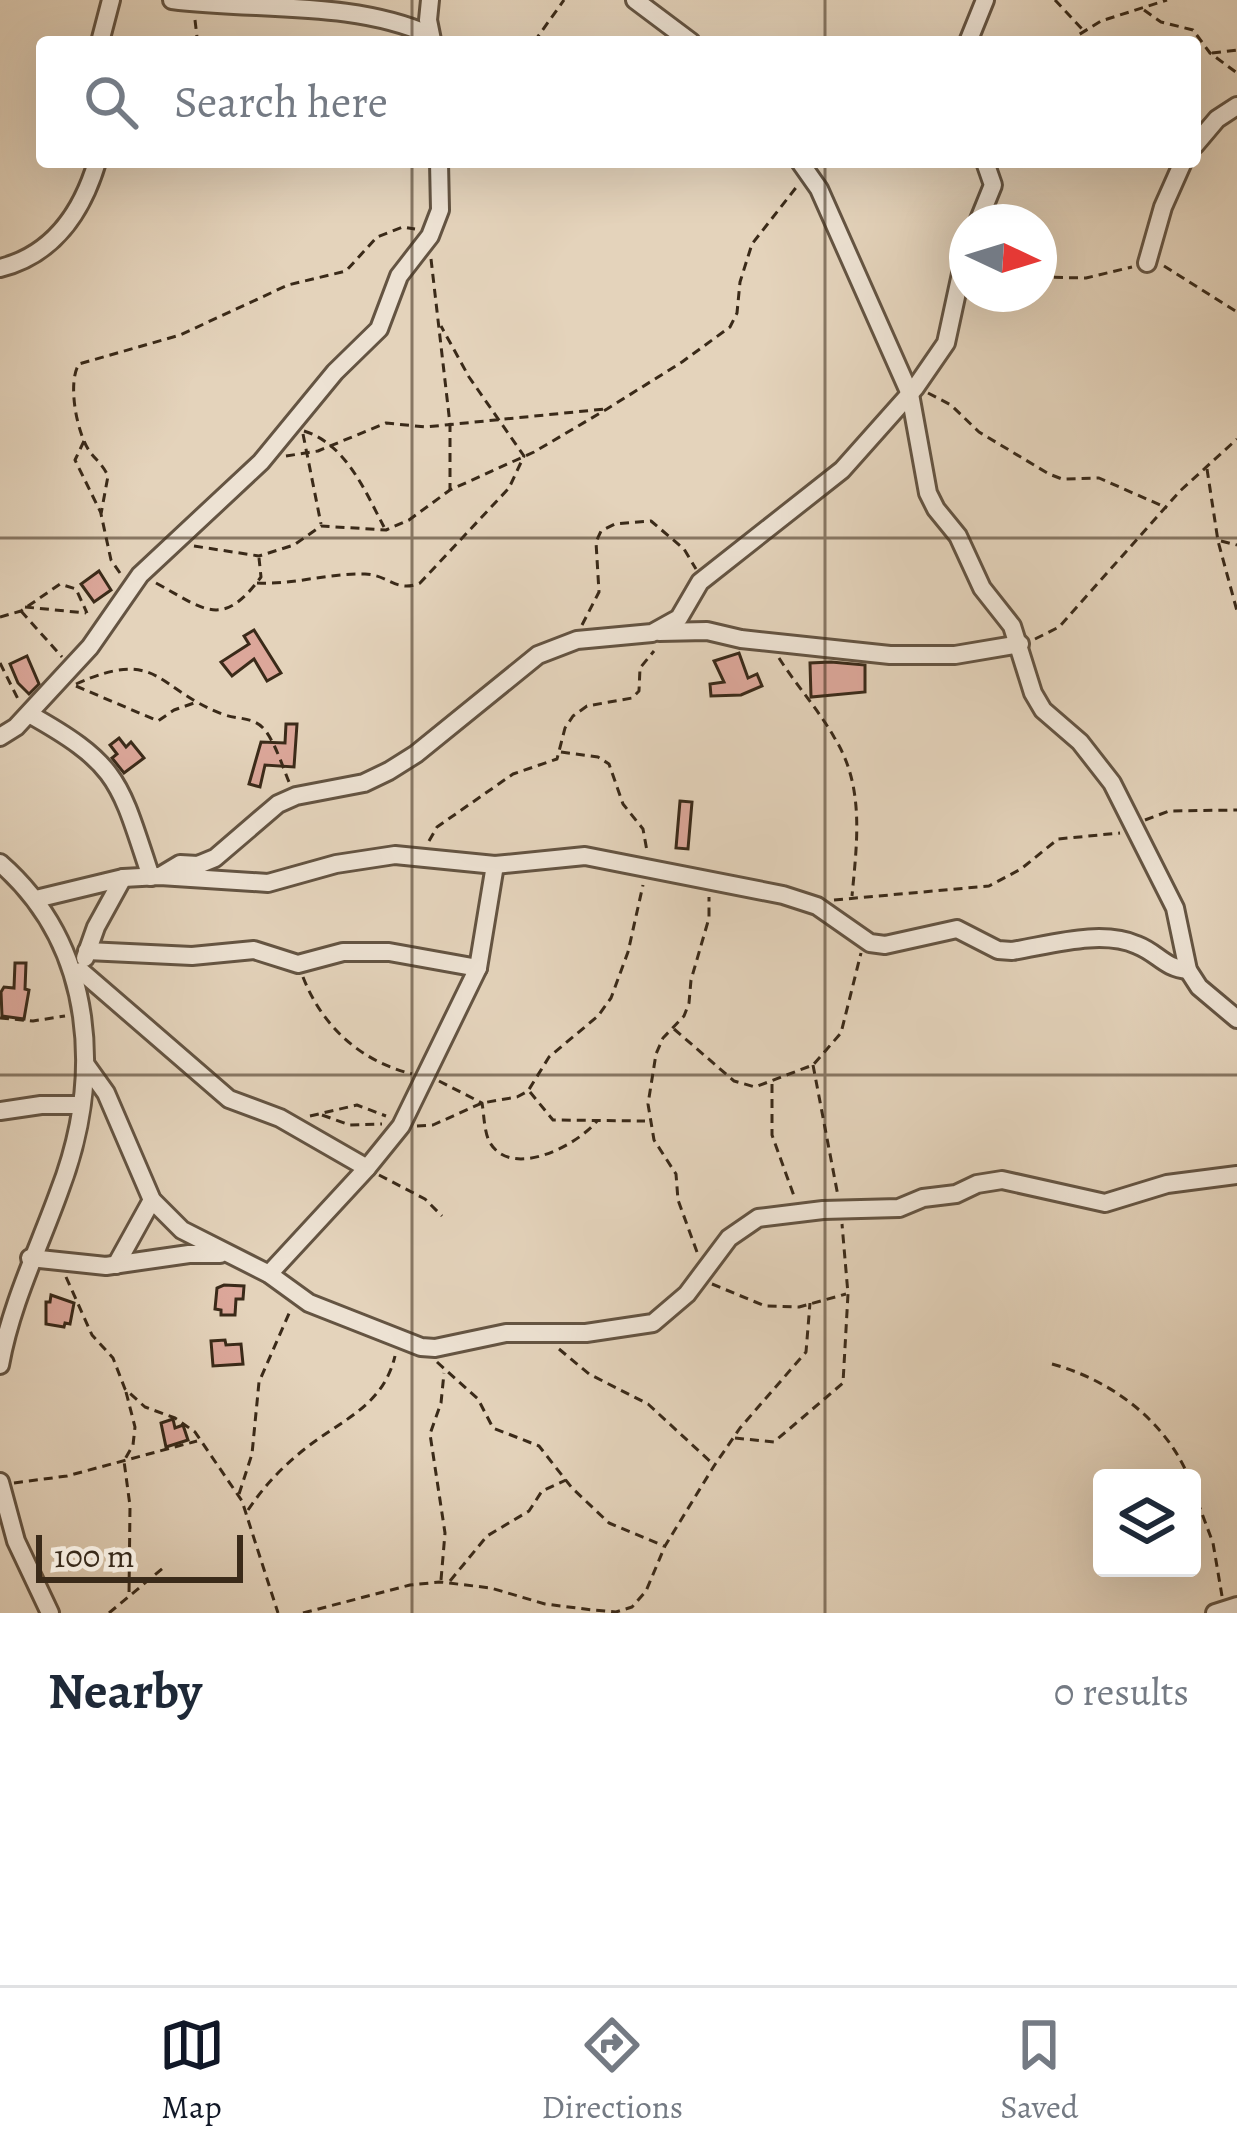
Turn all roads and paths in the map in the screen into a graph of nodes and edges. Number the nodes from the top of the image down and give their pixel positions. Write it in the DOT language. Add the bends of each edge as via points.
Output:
graph roads {
  1 [pos="111,0"];
  2 [pos="172,0"];
  3 [pos="430,0"];
  4 [pos="635,0"];
  5 [pos="985,0"];
  6 [pos="1054,0"];
  7 [pos="1132,0"];
  8 [pos="1167,0"];
  9 [pos="562,1"];
  10 [pos="196,3"];
  11 [pos="1144,10"];
  12 [pos="1136,11"];
  13 [pos="1084,31"];
  14 [pos="102,36"];
  15 [pos="198,36"];
  16 [pos="427,36"];
  17 [pos="432,36"];
  18 [pos="538,36"];
  19 [pos="683,36"];
  20 [pos="970,36"];
  21 [pos="1076,36"];
  22 [pos="1197,36"];
  23 [pos="1201,41"];
  24 [pos="1237,50"];
  25 [pos="1210,53"];
  26 [pos="1237,73"];
  27 [pos="1237,106"];
  28 [pos="1201,138"];
  29 [pos="95,168"];
  30 [pos="440,168"];
  31 [pos="803,168"];
  32 [pos="804,168"];
  33 [pos="987,168"];
  34 [pos="1180,168"];
  35 [pos="985,204"];
  36 [pos="430,236"];
  37 [pos="1147,263"];
  38 [pos="0,268"];
  39 [pos="1057,276"];
  40 [pos="953,312"];
  41 [pos="1237,312"];
  42 [pos="437,320"];
  43 [pos="913,391"];
  44 [pos="607,409"];
  45 [pos="498,420"];
  46 [pos="450,424"];
  47 [pos="302,430"];
  48 [pos="1237,439"];
  49 [pos="85,440"];
  50 [pos="331,445"];
  51 [pos="305,454"];
  52 [pos="524,456"];
  53 [pos="261,462"];
  54 [pos="1206,467"];
  55 [pos="449,490"];
  56 [pos="1167,508"];
  57 [pos="101,514"];
  58 [pos="321,526"];
  59 [pos="386,530"];
  60 [pos="1218,541"];
  61 [pos="174,543"];
  62 [pos="1237,544"];
  63 [pos="259,556"];
  64 [pos="136,582"];
  65 [pos="700,582"];
  66 [pos="257,584"];
  67 [pos="23,609"];
  68 [pos="1237,611"];
  69 [pos="87,614"];
  70 [pos="0,617"];
  71 [pos="656,633"];
  72 [pos="100,635"];
  73 [pos="577,640"];
  74 [pos="768,641"];
  75 [pos="1020,644"];
  76 [pos="0,663"];
  77 [pos="70,668"];
  78 [pos="198,702"];
  79 [pos="29,714"];
  80 [pos="0,737"];
  81 [pos="561,752"];
  82 [pos="296,796"];
  83 [pos="1237,810"];
  84 [pos="1133,825"];
  85 [pos="424,855"];
  86 [pos="0,862"];
  87 [pos="495,866"];
  88 [pos="647,866"];
  89 [pos="156,877"];
  90 [pos="123,878"];
  91 [pos="704,878"];
  92 [pos="852,896"];
  93 [pos="35,899"];
  94 [pos="817,905"];
  95 [pos="870,943"];
  96 [pos="87,951"];
  97 [pos="298,964"];
  98 [pos="478,968"];
  99 [pos="1188,970"];
  100 [pos="79,980"];
  101 [pos="84,1010"];
  102 [pos="0,1018"];
  103 [pos="1237,1019"];
  104 [pos="674,1029"];
  105 [pos="86,1065"];
  106 [pos="813,1065"];
  107 [pos="424,1077"];
  108 [pos="772,1082"];
  109 [pos="529,1091"];
  110 [pos="482,1102"];
  111 [pos="81,1105"];
  112 [pos="0,1111"];
  113 [pos="320,1114"];
  114 [pos="280,1118"];
  115 [pos="598,1120"];
  116 [pos="648,1121"];
  117 [pos="401,1126"];
  118 [pos="368,1168"];
  119 [pos="1237,1175"];
  120 [pos="152,1200"];
  121 [pos="841,1209"];
  122 [pos="804,1212"];
  123 [pos="442,1216"];
  124 [pos="232,1254"];
  125 [pos="30,1258"];
  126 [pos="59,1263"];
  127 [pos="116,1265"];
  128 [pos="269,1274"];
  129 [pos="701,1276"];
  130 [pos="848,1294"];
  131 [pos="298,1295"];
  132 [pos="810,1303"];
  133 [pos="542,1333"];
  134 [pos="397,1340"];
  135 [pos="427,1347"];
  136 [pos="1052,1364"];
  137 [pos="0,1366"];
  138 [pos="444,1370"];
  139 [pos="125,1389"];
  140 [pos="734,1438"];
  141 [pos="200,1441"];
  142 [pos="124,1461"];
  143 [pos="714,1466"];
  144 [pos="1184,1469"];
  145 [pos="566,1480"];
  146 [pos="0,1482"];
  147 [pos="238,1496"];
  148 [pos="1201,1511"];
  149 [pos="247,1512"];
  150 [pos="665,1546"];
  151 [pos="163,1568"];
  152 [pos="440,1582"];
  153 [pos="448,1582"];
  154 [pos="129,1596"];
  155 [pos="1226,1610"];
  156 [pos="50,1613"];
  157 [pos="109,1613"];
  158 [pos="278,1613"];
  159 [pos="303,1613"];
  1 -- 14 [label="street"];
  2 -- 10 [label="street"];
  3 -- 17 [label="street"];
  4 -- 19 [label="street"];
  5 -- 20 [label="street"];
  6 -- 13 [label="path"];
  7 -- 12 [label="path"];
  8 -- 11 [label="path"];
  9 -- 18 [label="path"];
  10 -- 15 [label="path"];
  10 -- 16 [label="street" via="341,9"];
  11 -- 12 [label="path"];
  11 -- 22 [label="path"];
  12 -- 13 [label="path"];
  13 -- 21 [label="path"];
  23 -- 25 [label="path"];
  24 -- 25 [label="path"];
  25 -- 26 [label="path"];
  27 -- 28 [label="street"];
  29 -- 38 [label="street" via="59,235"];
  30 -- 36 [label="street" via="443,193"];
  31 -- 44 [label="path" via="752,244 730,327"];
  32 -- 43 [label="street"];
  33 -- 35 [label="street" via="993,185"];
  34 -- 37 [label="street"];
  36 -- 42 [label="path"];
  36 -- 49 [label="path" via="390,230 346,271 80,364 74,392"];
  36 -- 53 [label="street" via="399,276 379,329"];
  37 -- 39 [label="path" via="1109,275"];
  37 -- 41 [label="path"];
  40 -- 43 [label="street" via="946,343"];
  42 -- 45 [label="path"];
  42 -- 46 [label="path"];
  43 -- 56 [label="path" via="937,396 1049,474 1099,478"];
  43 -- 65 [label="street" via="842,470"];
  43 -- 75 [label="street" via="928,494"];
  44 -- 45 [label="path"];
  44 -- 52 [label="path"];
  45 -- 46 [label="path"];
  45 -- 52 [label="path"];
  46 -- 50 [label="path" via="386,423"];
  46 -- 55 [label="path"];
  47 -- 50 [label="path"];
  48 -- 54 [label="path"];
  49 -- 57 [label="path" via="108,476"];
  49 -- 57 [label="path" via="75,460"];
  50 -- 51 [label="path"];
  50 -- 59 [label="path"];
  51 -- 53 [label="path"];
  51 -- 58 [label="path"];
  52 -- 55 [label="path"];
  52 -- 66 [label="path" via="509,488 420,583 395,587 370,574"];
  53 -- 61 [label="street"];
  54 -- 56 [label="path"];
  54 -- 60 [label="path"];
  55 -- 59 [label="path"];
  56 -- 75 [label="path" via="1059,627"];
  57 -- 64 [label="path" via="111,560"];
  58 -- 59 [label="path"];
  58 -- 63 [label="path"];
  60 -- 62 [label="path"];
  60 -- 68 [label="path"];
  61 -- 63 [label="path"];
  61 -- 64 [label="street"];
  63 -- 66 [label="path"];
  64 -- 66 [label="path" via="214,613"];
  64 -- 72 [label="street"];
  65 -- 71 [label="street" via="679,618"];
  65 -- 73 [label="path" via="684,549 651,521 615,524 596,542 599,592"];
  67 -- 69 [label="path"];
  67 -- 69 [label="path" via="52,586 69,584"];
  67 -- 70 [label="path"];
  67 -- 77 [label="path"];
  69 -- 72 [label="path"];
  71 -- 73 [label="street"];
  71 -- 74 [label="street"];
  71 -- 81 [label="path" via="639,691 573,716"];
  72 -- 77 [label="street"];
  73 -- 82 [label="street" via="538,655 389,771"];
  74 -- 75 [label="street" via="929,656"];
  74 -- 92 [label="path" via="841,749 859,814"];
  75 -- 84 [label="street" via="1043,710 1095,759"];
  76 -- 79 [label="path"];
  77 -- 79 [label="street"];
  78 -- 78 [label="path" via="137,668 74,685 158,721"];
  78 -- 82 [label="path" via="263,728"];
  79 -- 80 [label="street"];
  79 -- 89 [label="street" via="112,772"];
  81 -- 85 [label="path" via="436,827"];
  81 -- 88 [label="path" via="609,764 623,805 643,830"];
  82 -- 89 [label="street" via="214,858"];
  83 -- 84 [label="path" via="1169,811"];
  84 -- 92 [label="path" via="1109,836 1058,839 988,886"];
  84 -- 99 [label="street" via="1174,908"];
  85 -- 87 [label="street"];
  85 -- 89 [label="street" via="365,858 268,883"];
  86 -- 93 [label="street"];
  87 -- 88 [label="street" via="584,856"];
  87 -- 98 [label="street"];
  88 -- 91 [label="street"];
  88 -- 109 [label="path" via="620,980"];
  89 -- 90 [label="street"];
  90 -- 93 [label="street"];
  90 -- 96 [label="street"];
  91 -- 94 [label="street"];
  91 -- 104 [label="path" via="709,918 689,1003"];
  92 -- 94 [label="path"];
  93 -- 100 [label="street"];
  94 -- 95 [label="street"];
  95 -- 99 [label="street" via="957,929 1012,951 1110,939"];
  95 -- 106 [label="path" via="858,956 841,1033"];
  96 -- 97 [label="street" via="254,950"];
  96 -- 100 [label="street"];
  97 -- 98 [label="street" via="377,951"];
  97 -- 107 [label="path" via="316,1007 340,1035 382,1064"];
  98 -- 107 [label="street"];
  99 -- 103 [label="street"];
  100 -- 101 [label="street"];
  100 -- 114 [label="street" via="213,1088"];
  101 -- 102 [label="path" via="33,1021"];
  101 -- 105 [label="street"];
  104 -- 108 [label="path" via="734,1081"];
  104 -- 116 [label="path" via="656,1054"];
  105 -- 111 [label="street"];
  105 -- 120 [label="street"];
  106 -- 108 [label="path"];
  106 -- 121 [label="path"];
  107 -- 110 [label="path"];
  107 -- 117 [label="street"];
  108 -- 122 [label="path" via="778,1162"];
  109 -- 110 [label="path"];
  109 -- 115 [label="path" via="553,1120"];
  110 -- 115 [label="path" via="490,1142 520,1157 573,1145"];
  110 -- 117 [label="path" via="433,1125"];
  111 -- 112 [label="street"];
  111 -- 125 [label="street" via="61,1190"];
  113 -- 113 [label="path" via="350,1125 394,1122 357,1105"];
  113 -- 114 [label="path"];
  114 -- 118 [label="street"];
  115 -- 116 [label="path"];
  116 -- 129 [label="path" via="676,1174"];
  117 -- 118 [label="street"];
  118 -- 123 [label="path"];
  118 -- 128 [label="street"];
  119 -- 121 [label="street" via="1167,1184 1113,1203 1002,1180 899,1208"];
  120 -- 124 [label="street" via="182,1229"];
  120 -- 127 [label="street"];
  121 -- 122 [label="street"];
  121 -- 130 [label="path"];
  122 -- 129 [label="street" via="747,1222"];
  124 -- 127 [label="street"];
  124 -- 128 [label="street"];
  125 -- 126 [label="street"];
  125 -- 137 [label="street"];
  126 -- 127 [label="street"];
  126 -- 139 [label="path"];
  128 -- 131 [label="street"];
  129 -- 132 [label="path" via="765,1306"];
  129 -- 133 [label="street" via="652,1323"];
  130 -- 132 [label="path"];
  130 -- 140 [label="path" via="847,1368 837,1392 774,1442"];
  131 -- 134 [label="street"];
  131 -- 147 [label="path" via="259,1382 252,1454"];
  132 -- 140 [label="path" via="806,1352"];
  133 -- 135 [label="street"];
  133 -- 143 [label="path" via="589,1374 648,1404"];
  134 -- 135 [label="street"];
  134 -- 149 [label="path" via="377,1395 279,1471"];
  135 -- 138 [label="path"];
  136 -- 144 [label="path" via="1146,1413"];
  138 -- 145 [label="path" via="478,1399 494,1428 539,1445"];
  138 -- 152 [label="path" via="430,1434 445,1533"];
  139 -- 141 [label="path"];
  139 -- 142 [label="path" via="135,1427"];
  140 -- 143 [label="path"];
  141 -- 142 [label="path"];
  141 -- 147 [label="path"];
  142 -- 146 [label="path" via="43,1481"];
  142 -- 154 [label="path"];
  143 -- 150 [label="path"];
  145 -- 150 [label="path" via="609,1523"];
  145 -- 153 [label="path" via="488,1536"];
  146 -- 156 [label="street" via="16,1541"];
  147 -- 149 [label="path"];
  148 -- 155 [label="path"];
  149 -- 158 [label="path"];
  150 -- 153 [label="path" via="646,1592 622,1612"];
  151 -- 154 [label="path"];
  152 -- 153 [label="path"];
  152 -- 159 [label="path"];
  154 -- 157 [label="path"];
}
